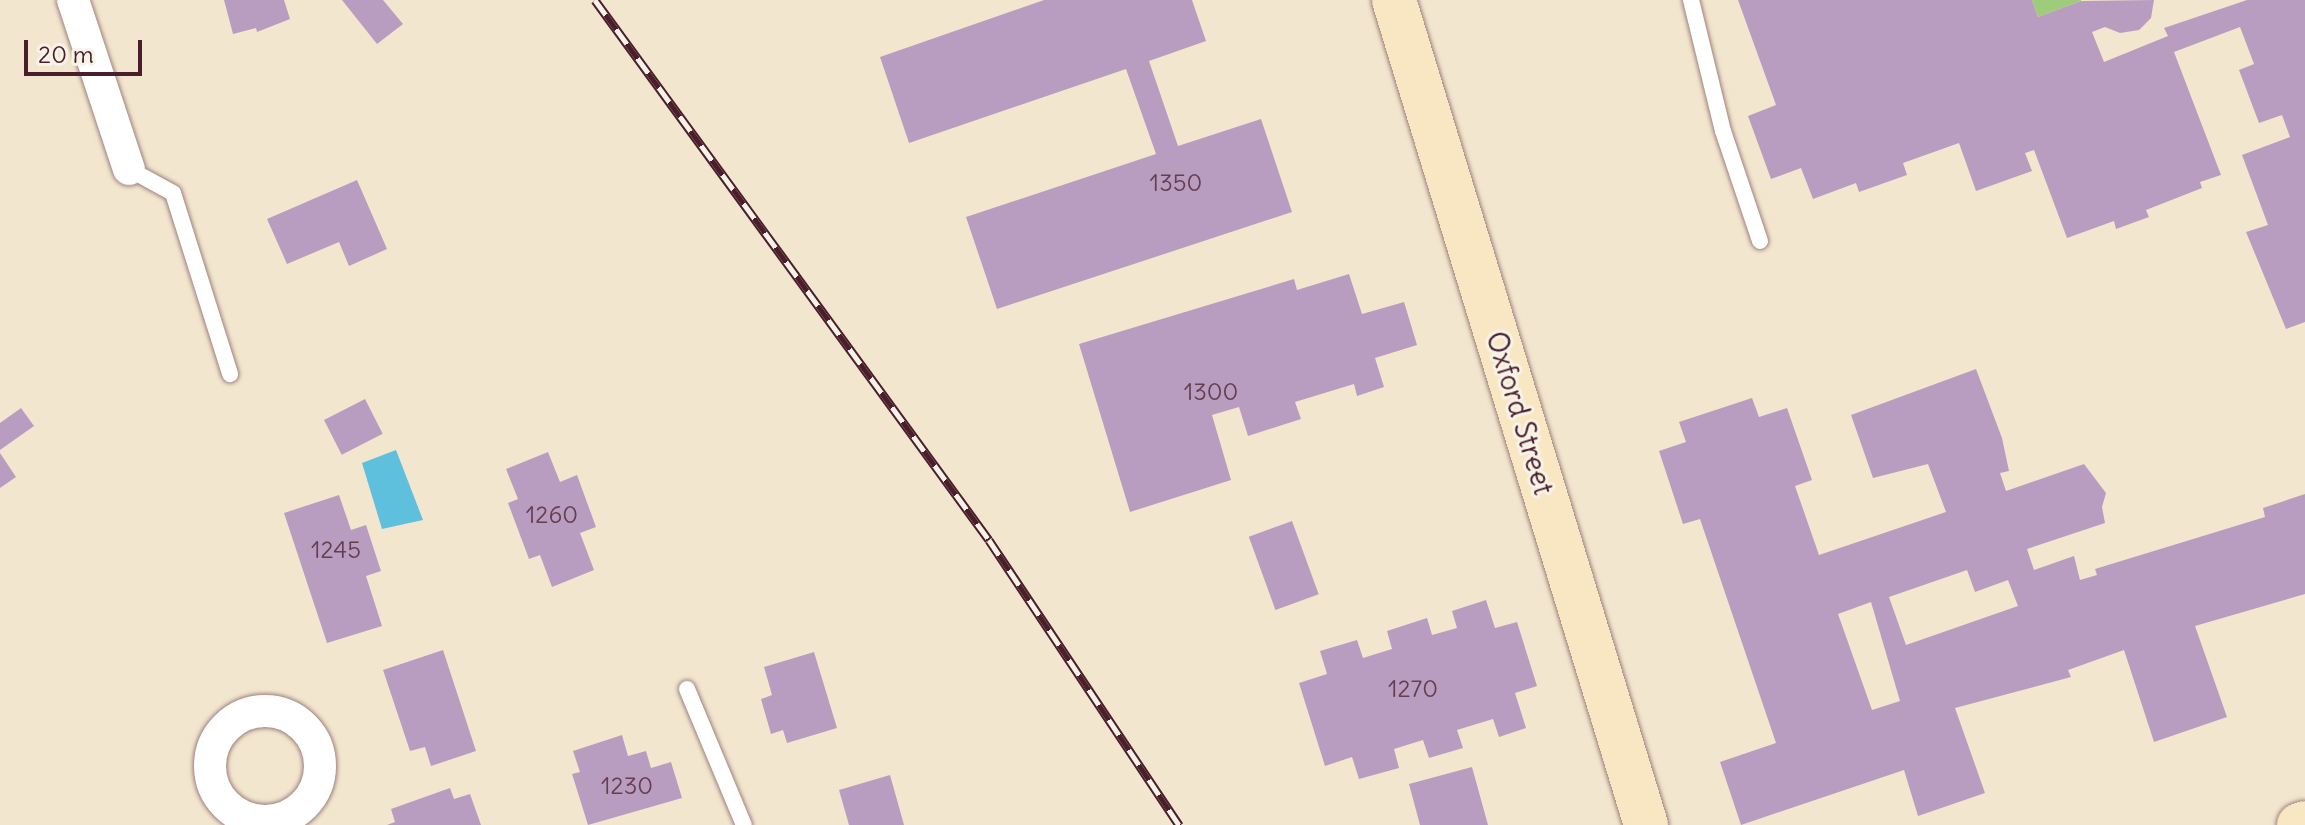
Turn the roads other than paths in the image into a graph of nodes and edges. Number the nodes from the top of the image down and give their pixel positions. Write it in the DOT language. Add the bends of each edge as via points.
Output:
graph roads {
  1 [pos="73,0"];
  2 [pos="1394,0"];
  3 [pos="1691,0"];
  4 [pos="129,169"];
  5 [pos="1760,241"];
  6 [pos="230,374"];
  7 [pos="687,689"];
  8 [pos="2305,823"];
  9 [pos="744,825"];
  10 [pos="1646,825"];
  11 [pos="2299,825"];
  1 -- 4 [label="street"];
  2 -- 10 [label="main road, Oxford Street"];
  3 -- 5 [label="lane" via="1723,131"];
  4 -- 6 [label="lane" via="173,193"];
  7 -- 9 [label="lane"];
  8 -- 11 [label="main road"];
}
